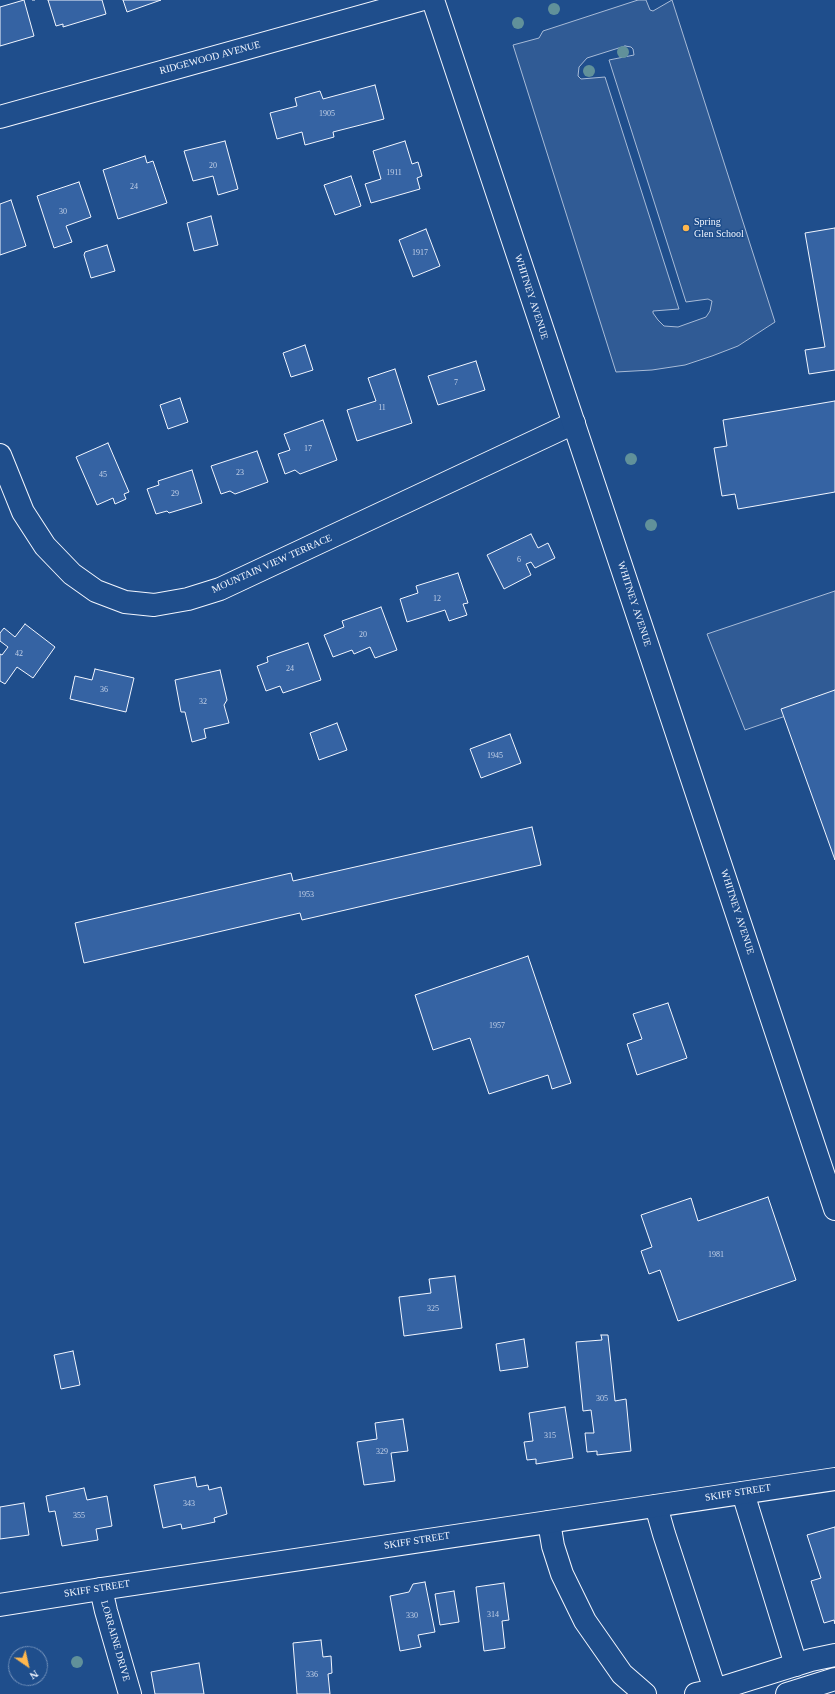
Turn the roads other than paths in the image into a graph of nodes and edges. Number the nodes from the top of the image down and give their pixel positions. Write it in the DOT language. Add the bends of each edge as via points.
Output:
graph roads {
  1 [pos="420,0"];
  2 [pos="432,0"];
  3 [pos="0,117"];
  4 [pos="574,424"];
  5 [pos="0,455"];
  6 [pos="835,1209"];
  7 [pos="835,1479"];
  8 [pos="743,1493"];
  9 [pos="656,1506"];
  10 [pos="549,1522"];
  11 [pos="101,1588"];
  12 [pos="0,1605"];
  13 [pos="835,1655"];
  14 [pos="796,1665"];
  15 [pos="835,1679"];
  16 [pos="811,1690"];
  17 [pos="706,1692"];
  18 [pos="130,1694"];
  19 [pos="645,1694"];
  20 [pos="787,1694"];
  1 -- 3 [label="main road, RIDGEWOOD AVENUE"];
  2 -- 4 [label="main road, WHITNEY AVENUE"];
  4 -- 5 [label="main road, MOUNTAIN VIEW TERRACE" via="220,589 188,599 154,605 125,602 96,591 72,574 45,546 23,512"];
  4 -- 6 [label="main road, WHITNEY AVENUE"];
  7 -- 8 [label="main road, SKIFF STREET"];
  8 -- 9 [label="main road, SKIFF STREET"];
  8 -- 14 [label="main road"];
  9 -- 10 [label="main road, SKIFF STREET"];
  9 -- 17 [label="main road"];
  10 -- 11 [label="main road, SKIFF STREET"];
  10 -- 19 [label="main road" via="562,1574 585,1621 622,1674"];
  11 -- 12 [label="main road, SKIFF STREET"];
  11 -- 18 [label="main road, LORRAINE DRIVE"];
  13 -- 14 [label="main road"];
  14 -- 17 [label="main road"];
  15 -- 16 [label="main road"];
  16 -- 20 [label="main road"];
}
